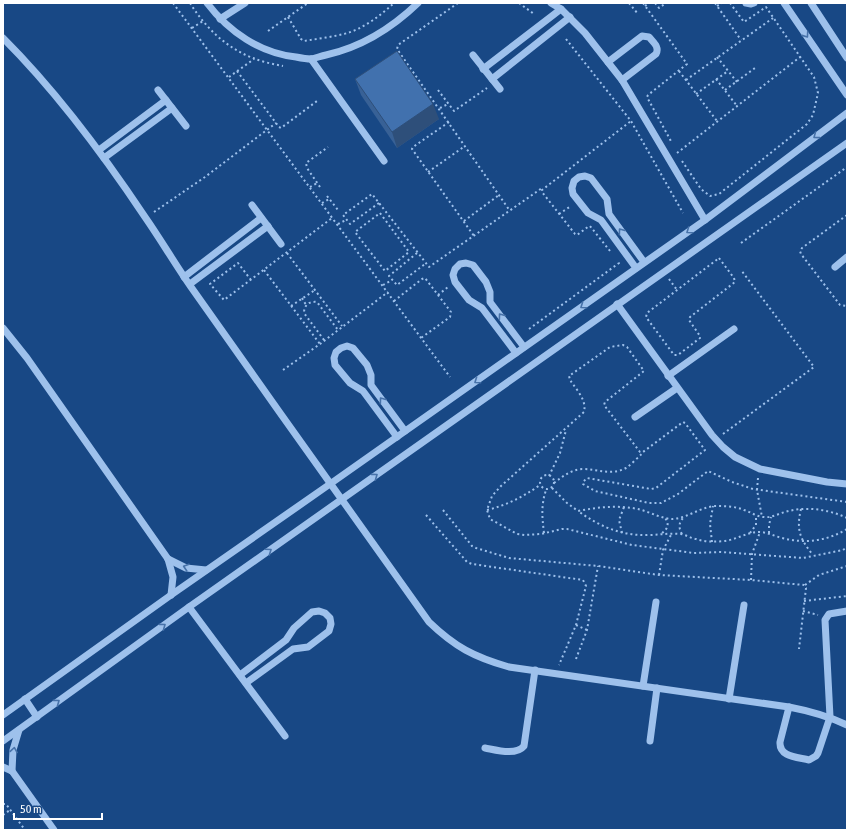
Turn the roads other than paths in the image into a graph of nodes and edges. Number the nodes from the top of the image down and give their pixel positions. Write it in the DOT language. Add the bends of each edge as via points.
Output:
graph roads {
  1 [pos="207,3"];
  2 [pos="245,3"];
  3 [pos="418,3"];
  4 [pos="551,3"];
  5 [pos="746,3"];
  6 [pos="754,3"];
  7 [pos="784,3"];
  8 [pos="810,3"];
  9 [pos="561,8"];
  10 [pos="570,17"];
  11 [pos="220,19"];
  12 [pos="3,38"];
  13 [pos="473,55"];
  14 [pos="847,58"];
  15 [pos="311,59"];
  16 [pos="608,62"];
  17 [pos="484,69"];
  18 [pos="622,80"];
  19 [pos="493,81"];
  20 [pos="500,89"];
  21 [pos="158,90"];
  22 [pos="847,95"];
  23 [pos="166,100"];
  24 [pos="172,108"];
  25 [pos="847,113"];
  26 [pos="186,126"];
  27 [pos="847,143"];
  28 [pos="99,150"];
  29 [pos="104,158"];
  30 [pos="384,161"];
  31 [pos="252,205"];
  32 [pos="261,218"];
  33 [pos="705,220"];
  34 [pos="268,226"];
  35 [pos="281,244"];
  36 [pos="847,257"];
  37 [pos="644,262"];
  38 [pos="835,267"];
  39 [pos="636,268"];
  40 [pos="184,277"];
  41 [pos="190,284"];
  42 [pos="617,304"];
  43 [pos="3,328"];
  44 [pos="734,330"];
  45 [pos="524,347"];
  46 [pos="516,353"];
  47 [pos="668,376"];
  48 [pos="677,388"];
  49 [pos="635,417"];
  50 [pos="405,431"];
  51 [pos="397,437"];
  52 [pos="330,484"];
  53 [pos="847,484"];
  54 [pos="342,500"];
  55 [pos="168,559"];
  56 [pos="206,570"];
  57 [pos="170,595"];
  58 [pos="656,602"];
  59 [pos="744,605"];
  60 [pos="189,607"];
  61 [pos="847,611"];
  62 [pos="536,670"];
  63 [pos="240,675"];
  64 [pos="246,683"];
  65 [pos="643,686"];
  66 [pos="657,688"];
  67 [pos="729,699"];
  68 [pos="25,700"];
  69 [pos="789,707"];
  70 [pos="3,715"];
  71 [pos="37,717"];
  72 [pos="830,717"];
  73 [pos="847,725"];
  74 [pos="19,730"];
  75 [pos="285,736"];
  76 [pos="3,741"];
  77 [pos="650,741"];
  78 [pos="485,748"];
  79 [pos="3,767"];
  80 [pos="12,771"];
  81 [pos="54,830"];
  1 -- 11 [label="street"];
  2 -- 11 [label="street"];
  3 -- 15 [label="street" via="391,27 366,41 339,52"];
  4 -- 9 [label="street"];
  5 -- 6 [label="street"];
  7 -- 22 [label="street, one-way"];
  8 -- 14 [label="street"];
  9 -- 10 [label="street"];
  9 -- 17 [label="street"];
  10 -- 16 [label="street"];
  10 -- 19 [label="street"];
  11 -- 15 [label="street" via="239,36 261,48 285,56"];
  12 -- 28 [label="street" via="24,58"];
  13 -- 17 [label="street"];
  15 -- 30 [label="street"];
  16 -- 18 [label="street"];
  16 -- 18 [label="street" via="642,36 649,37 658,50 656,54"];
  17 -- 19 [label="street"];
  18 -- 33 [label="street"];
  19 -- 20 [label="street"];
  21 -- 23 [label="street"];
  23 -- 24 [label="street"];
  23 -- 28 [label="street"];
  24 -- 26 [label="street"];
  24 -- 29 [label="street"];
  25 -- 33 [label="street, one-way"];
  27 -- 42 [label="street"];
  28 -- 29 [label="street"];
  29 -- 40 [label="street"];
  31 -- 32 [label="street"];
  32 -- 34 [label="street"];
  32 -- 40 [label="street"];
  33 -- 37 [label="street, one-way"];
  34 -- 35 [label="street"];
  34 -- 41 [label="street"];
  36 -- 38 [label="street"];
  37 -- 39 [label="street"];
  37 -- 39 [label="street, one-way" via="609,214 607,199 591,178 579,177 574,181 573,194 588,213 601,220"];
  39 -- 45 [label="street, one-way"];
  40 -- 41 [label="street"];
  41 -- 52 [label="street"];
  42 -- 47 [label="street"];
  54 -- 42 [label="street, one-way"];
  43 -- 55 [label="street" via="32,365"];
  44 -- 47 [label="street"];
  45 -- 46 [label="street"];
  45 -- 46 [label="street, one-way" via="490,302 489,286 473,265 460,264 453,275 455,282 469,300 482,308"];
  46 -- 50 [label="street, one-way"];
  47 -- 48 [label="street"];
  48 -- 49 [label="street"];
  48 -- 53 [label="street" via="716,440 735,457 760,469"];
  50 -- 51 [label="street"];
  50 -- 51 [label="street, one-way" via="371,385 367,365 354,348 341,348 336,352 335,365 350,384 363,391"];
  51 -- 52 [label="street"];
  52 -- 54 [label="street"];
  52 -- 56 [label="street"];
  60 -- 54 [label="street, one-way"];
  54 -- 62 [label="street" via="429,622 446,638 465,651 486,660 509,667"];
  56 -- 55 [label="street, one-way" via="186,568"];
  55 -- 57 [label="street" via="173,577"];
  56 -- 57 [label="street"];
  57 -- 68 [label="street"];
  58 -- 65 [label="street"];
  59 -- 67 [label="street"];
  60 -- 63 [label="street"];
  71 -- 60 [label="street, one-way"];
  61 -- 72 [label="street" via="829,614 826,617"];
  62 -- 65 [label="street"];
  62 -- 78 [label="street" via="524,746 514,752"];
  63 -- 64 [label="street"];
  63 -- 64 [label="street" via="286,640 294,628 312,612 325,613 330,618 329,631 313,644 293,649"];
  64 -- 75 [label="street"];
  65 -- 66 [label="street"];
  66 -- 67 [label="street"];
  66 -- 77 [label="street"];
  67 -- 69 [label="street"];
  68 -- 70 [label="street"];
  68 -- 71 [label="street"];
  69 -- 72 [label="street"];
  69 -- 72 [label="street" via="780,742 782,752 786,755 809,760 816,756"];
  71 -- 74 [label="street"];
  72 -- 73 [label="street"];
  74 -- 76 [label="street"];
  80 -- 74 [label="street, one-way" via="13,750"];
  79 -- 80 [label="street"];
  80 -- 81 [label="street"];
}
